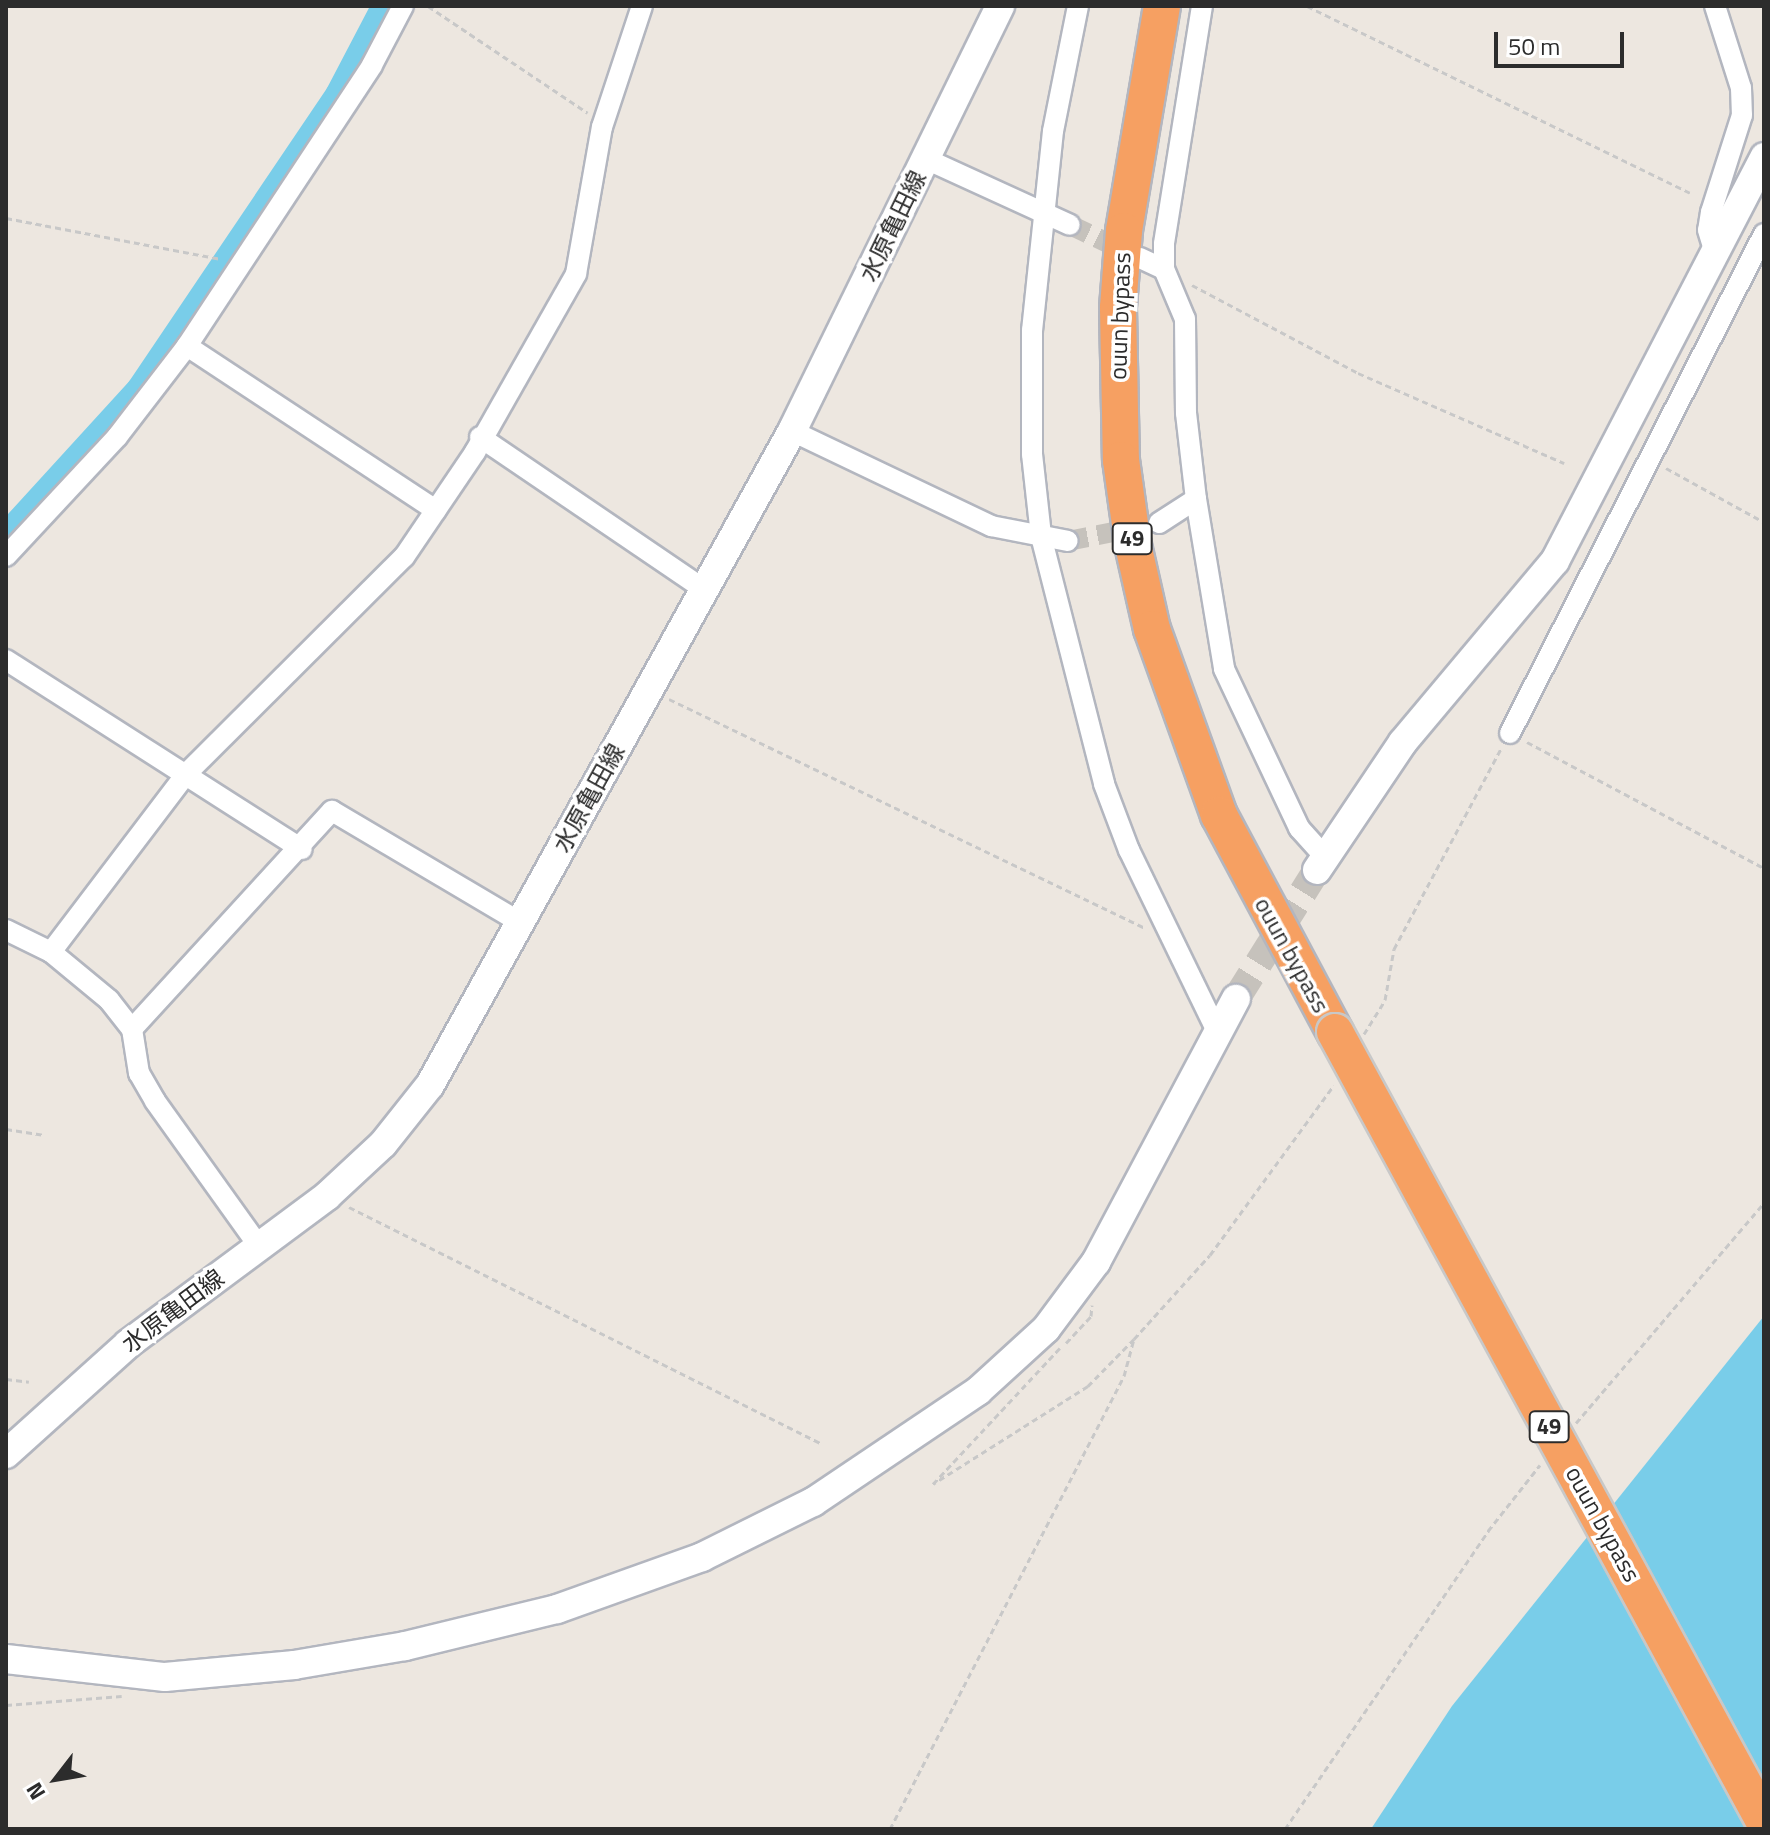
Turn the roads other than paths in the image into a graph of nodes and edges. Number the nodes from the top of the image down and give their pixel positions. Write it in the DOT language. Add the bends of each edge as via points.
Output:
graph roads {
  1 [pos="403,6"];
  2 [pos="642,6"];
  3 [pos="1078,6"];
  4 [pos="1162,6"];
  5 [pos="1202,6"];
  6 [pos="1715,6"];
  7 [pos="993,12"];
  8 [pos="1764,157"];
  9 [pos="926,159"];
  10 [pos="1045,213"];
  11 [pos="1070,225"];
  12 [pos="1764,234"];
  13 [pos="1715,253"];
  14 [pos="1140,258"];
  15 [pos="1164,269"];
  16 [pos="187,346"];
  17 [pos="792,431"];
  18 [pos="480,437"];
  19 [pos="1196,499"];
  20 [pos="436,510"];
  21 [pos="1159,523"];
  22 [pos="1041,536"];
  23 [pos="1068,541"];
  24 [pos="6,556"];
  25 [pos="704,589"];
  26 [pos="6,660"];
  27 [pos="1510,733"];
  28 [pos="187,773"];
  29 [pos="302,849"];
  30 [pos="1322,864"];
  31 [pos="520,922"];
  32 [pos="6,930"];
  33 [pos="51,952"];
  34 [pos="1236,999"];
  35 [pos="132,1029"];
  36 [pos="1218,1033"];
  37 [pos="259,1246"];
  38 [pos="6,1454"];
  39 [pos="6,1659"];
  40 [pos="1764,1821"];
  1 -- 16 [label="street" via="372,65"];
  2 -- 18 [label="street" via="602,127 576,274"];
  3 -- 10 [label="street" via="1053,131"];
  4 -- 40 [label="highway, ouun bypass / 49, bridge" via="1124,231 1118,308 1121,460 1152,629 1219,815 1348,1036"];
  5 -- 15 [label="street" via="1183,103"];
  6 -- 13 [label="street" via="1741,88 1742,115 1711,212 1708,230"];
  7 -- 9 [label="street, 水原亀田線"];
  8 -- 13 [label="street"];
  9 -- 10 [label="street"];
  9 -- 17 [label="street, 水原亀田線"];
  10 -- 11 [label="street"];
  10 -- 22 [label="street" via="1032,330 1032,454"];
  12 -- 27 [label="street"];
  13 -- 30 [label="street" via="1555,561 1403,742"];
  14 -- 15 [label="street"];
  15 -- 19 [label="street" via="1185,319 1186,413"];
  16 -- 20 [label="street"];
  16 -- 24 [label="street" via="117,437"];
  17 -- 22 [label="street" via="991,526"];
  17 -- 25 [label="street, 水原亀田線"];
  18 -- 20 [label="street"];
  18 -- 25 [label="street"];
  19 -- 21 [label="street"];
  19 -- 30 [label="street" via="1224,669 1299,828"];
  20 -- 28 [label="street" via="404,557"];
  22 -- 23 [label="street"];
  22 -- 36 [label="street" via="1104,784 1164,927"];
  25 -- 31 [label="street, 水原亀田線"];
  26 -- 28 [label="street"];
  28 -- 29 [label="street"];
  28 -- 33 [label="street"];
  29 -- 31 [label="street" via="332,811"];
  29 -- 35 [label="street"];
  31 -- 37 [label="street, 水原亀田線" via="430,1085 383,1144 327,1196"];
  32 -- 33 [label="street"];
  33 -- 35 [label="street" via="109,1000"];
  34 -- 36 [label="street"];
  35 -- 37 [label="street" via="139,1073"];
  36 -- 39 [label="street" via="1096,1262 1046,1329 978,1391 813,1502 702,1557 557,1609 405,1646 294,1665 165,1677"];
  37 -- 38 [label="street, 水原亀田線" via="128,1344"];
}
